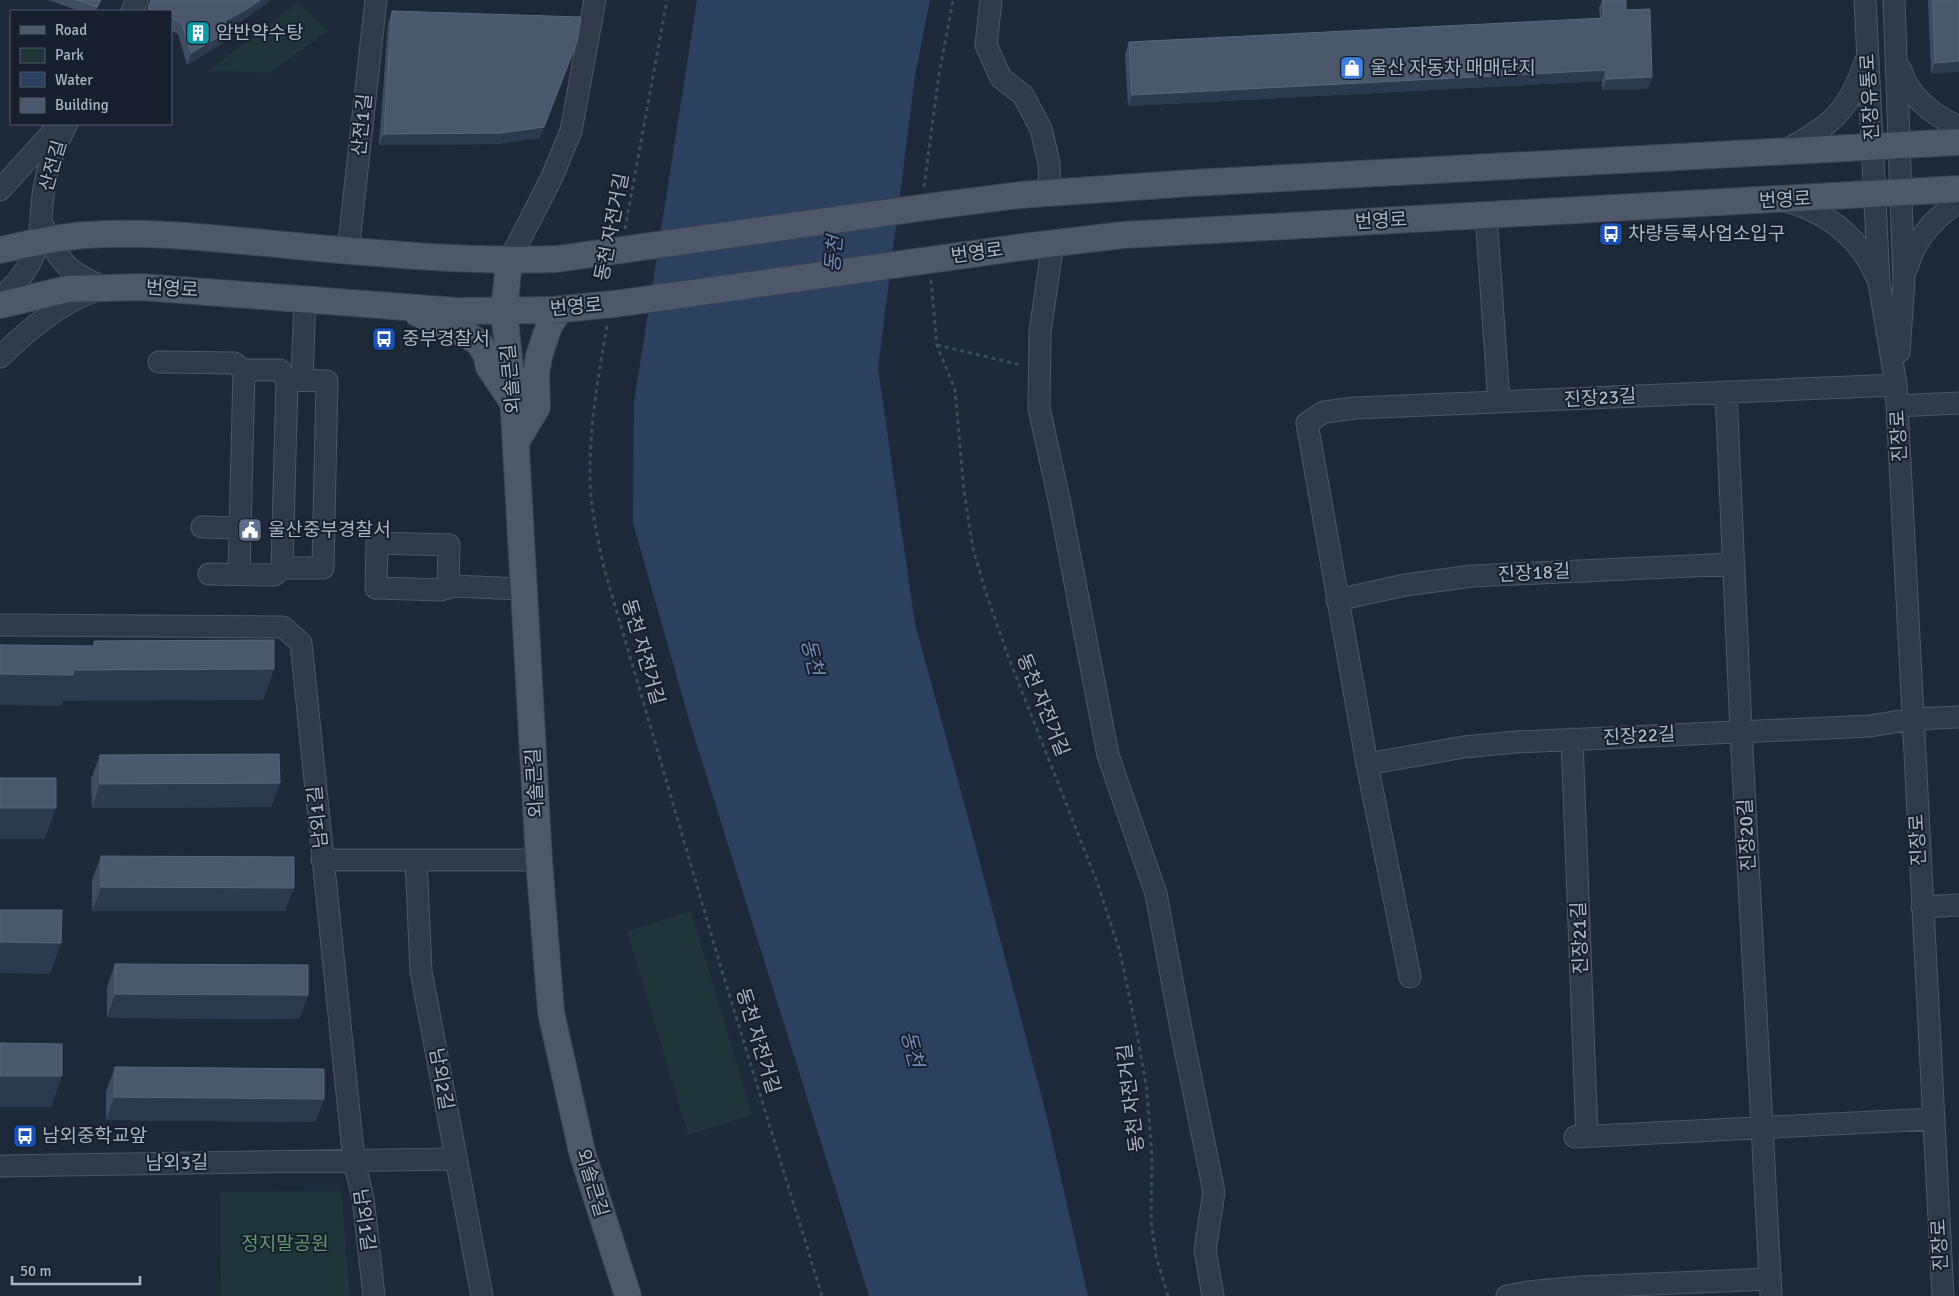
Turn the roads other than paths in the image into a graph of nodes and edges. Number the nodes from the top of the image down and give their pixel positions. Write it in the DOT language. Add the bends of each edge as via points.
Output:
graph roads {
  1 [pos="376,0"];
  2 [pos="595,0"];
  3 [pos="991,0"];
  4 [pos="1866,0"];
  5 [pos="1894,0"];
  6 [pos="1868,52"];
  7 [pos="1896,54"];
  8 [pos="59,125"];
  9 [pos="67,125"];
  10 [pos="1959,127"];
  11 [pos="1959,142"];
  12 [pos="1900,146"];
  13 [pos="1873,147"];
  14 [pos="1782,152"];
  15 [pos="1959,189"];
  16 [pos="0,190"];
  17 [pos="1050,192"];
  18 [pos="1902,193"];
  19 [pos="1875,195"];
  20 [pos="1782,200"];
  21 [pos="1959,202"];
  22 [pos="1486,215"];
  23 [pos="44,241"];
  24 [pos="1053,243"];
  25 [pos="0,250"];
  26 [pos="348,251"];
  27 [pos="508,261"];
  28 [pos="1904,282"];
  29 [pos="1879,283"];
  30 [pos="104,287"];
  31 [pos="0,298"];
  32 [pos="305,298"];
  33 [pos="0,305"];
  34 [pos="402,307"];
  35 [pos="557,310"];
  36 [pos="504,311"];
  37 [pos="0,357"];
  38 [pos="158,362"];
  39 [pos="244,370"];
  40 [pos="295,380"];
  41 [pos="1896,385"];
  42 [pos="1726,392"];
  43 [pos="1500,402"];
  44 [pos="514,404"];
  45 [pos="1959,404"];
  46 [pos="1897,406"];
  47 [pos="516,442"];
  48 [pos="202,527"];
  49 [pos="240,528"];
  50 [pos="1734,564"];
  51 [pos="282,568"];
  52 [pos="209,574"];
  53 [pos="239,574"];
  54 [pos="448,588"];
  55 [pos="524,589"];
  56 [pos="1337,600"];
  57 [pos="0,624"];
  58 [pos="1959,717"];
  59 [pos="1912,719"];
  60 [pos="1741,731"];
  61 [pos="1572,739"];
  62 [pos="1367,764"];
  63 [pos="322,860"];
  64 [pos="416,860"];
  65 [pos="539,860"];
  66 [pos="1959,905"];
  67 [pos="1922,907"];
  68 [pos="1410,977"];
  69 [pos="1933,1119"];
  70 [pos="1762,1128"];
  71 [pos="455,1159"];
  72 [pos="354,1161"];
  73 [pos="0,1166"];
  74 [pos="1771,1287"];
  75 [pos="374,1296"];
  76 [pos="482,1296"];
  77 [pos="628,1296"];
  78 [pos="1213,1296"];
  79 [pos="1507,1296"];
  80 [pos="1943,1296"];
  1 -- 26 [label="street, 산전1길"];
  2 -- 27 [label="street" via="571,130 551,179"];
  3 -- 17 [label="street" via="986,45 1001,78 1023,96 1041,129 1049,163"];
  4 -- 6 [label="street, 진장유통로"];
  5 -- 7 [label="street, 진장유통로"];
  6 -- 13 [label="street, 진장유통로"];
  6 -- 14 [label="street" via="1858,86 1845,106 1810,137"];
  7 -- 10 [label="street" via="1913,95"];
  7 -- 12 [label="street, 진장유통로"];
  8 -- 16 [label="street"];
  9 -- 23 [label="street, 산전길" via="44,187"];
  11 -- 12 [label="main road"];
  12 -- 13 [label="main road"];
  12 -- 18 [label="street, 진장유통로"];
  13 -- 14 [label="main road"];
  13 -- 19 [label="street, 진장유통로"];
  14 -- 17 [label="main road"];
  15 -- 18 [label="main road, 번영로"];
  17 -- 27 [label="main road, bridge" via="558,259"];
  18 -- 19 [label="main road, 번영로"];
  18 -- 28 [label="street, 진장로"];
  19 -- 20 [label="main road, 번영로"];
  19 -- 29 [label="street, 진장로"];
  20 -- 22 [label="main road, 번영로"];
  20 -- 29 [label="street" via="1807,207 1844,230 1869,260"];
  21 -- 28 [label="street" via="1930,225 1918,241"];
  22 -- 24 [label="main road, 번영로" via="1123,235"];
  22 -- 43 [label="street"];
  23 -- 25 [label="main road"];
  23 -- 26 [label="main road" via="86,235 140,234"];
  23 -- 30 [label="street, 산전길" via="73,273"];
  23 -- 31 [label="street" via="20,277"];
  24 -- 35 [label="main road, 번영로, bridge"];
  24 -- 78 [label="street" via="1040,332 1039,408 1108,755 1156,894 1214,1192 1205,1250"];
  26 -- 27 [label="main road"];
  27 -- 36 [label="main road, 외솔큰길"];
  28 -- 41 [label="street, 진장로"];
  29 -- 41 [label="street, 진장로"];
  30 -- 32 [label="main road, 번영로" via="174,288"];
  30 -- 33 [label="main road, 번영로" via="68,289"];
  30 -- 37 [label="street" via="87,293 54,313"];
  32 -- 34 [label="main road, 번영로"];
  32 -- 40 [label="street"];
  34 -- 36 [label="main road, 번영로"];
  34 -- 44 [label="main road" via="479,343 489,367"];
  35 -- 36 [label="main road, 번영로"];
  35 -- 47 [label="main road" via="539,356 537,407"];
  36 -- 44 [label="main road, 외솔큰길"];
  38 -- 39 [label="street" via="234,364"];
  39 -- 40 [label="street" via="280,370"];
  39 -- 49 [label="street"];
  40 -- 51 [label="street"];
  40 -- 51 [label="street" via="327,381 323,568"];
  41 -- 42 [label="street, 진장23길"];
  41 -- 46 [label="street, 진장로"];
  42 -- 43 [label="street, 진장23길"];
  42 -- 50 [label="street, 진장20길"];
  43 -- 56 [label="street, 진장23길" via="1356,408 1324,412 1307,423"];
  44 -- 47 [label="main road, 외솔큰길"];
  45 -- 46 [label="street"];
  46 -- 59 [label="street, 진장로"];
  47 -- 55 [label="main road, 외솔큰길"];
  48 -- 49 [label="street"];
  49 -- 53 [label="street"];
  50 -- 56 [label="street, 진장18길" via="1472,576 1405,585"];
  50 -- 60 [label="street, 진장20길"];
  51 -- 53 [label="street" via="274,575"];
  52 -- 53 [label="street"];
  54 -- 55 [label="street"];
  55 -- 65 [label="main road, 외솔큰길"];
  56 -- 62 [label="street"];
  57 -- 63 [label="street, 남외1길" via="283,627 301,643"];
  58 -- 59 [label="street, 진장22길"];
  59 -- 60 [label="street, 진장22길" via="1870,726"];
  59 -- 67 [label="street, 진장로"];
  60 -- 61 [label="street, 진장22길"];
  60 -- 70 [label="street, 진장20길"];
  61 -- 62 [label="street, 진장22길" via="1464,747"];
  61 -- 70 [label="street, 진장21길" via="1581,1137"];
  62 -- 68 [label="street"];
  63 -- 64 [label="street"];
  63 -- 72 [label="street, 남외1길"];
  64 -- 65 [label="street"];
  64 -- 71 [label="street, 남외2길" via="421,971"];
  65 -- 77 [label="main road, 외솔큰길" via="552,1012 582,1152"];
  66 -- 67 [label="street"];
  67 -- 69 [label="street, 진장로"];
  69 -- 70 [label="street, 진장21길"];
  69 -- 80 [label="street, 진장로"];
  70 -- 74 [label="street, 진장20길"];
  71 -- 72 [label="street, 남외3길"];
  71 -- 76 [label="street, 남외2길"];
  72 -- 73 [label="street, 남외3길"];
  72 -- 75 [label="street, 남외1길"];
  74 -- 79 [label="street, 진장20길" via="1581,1287"];
}
